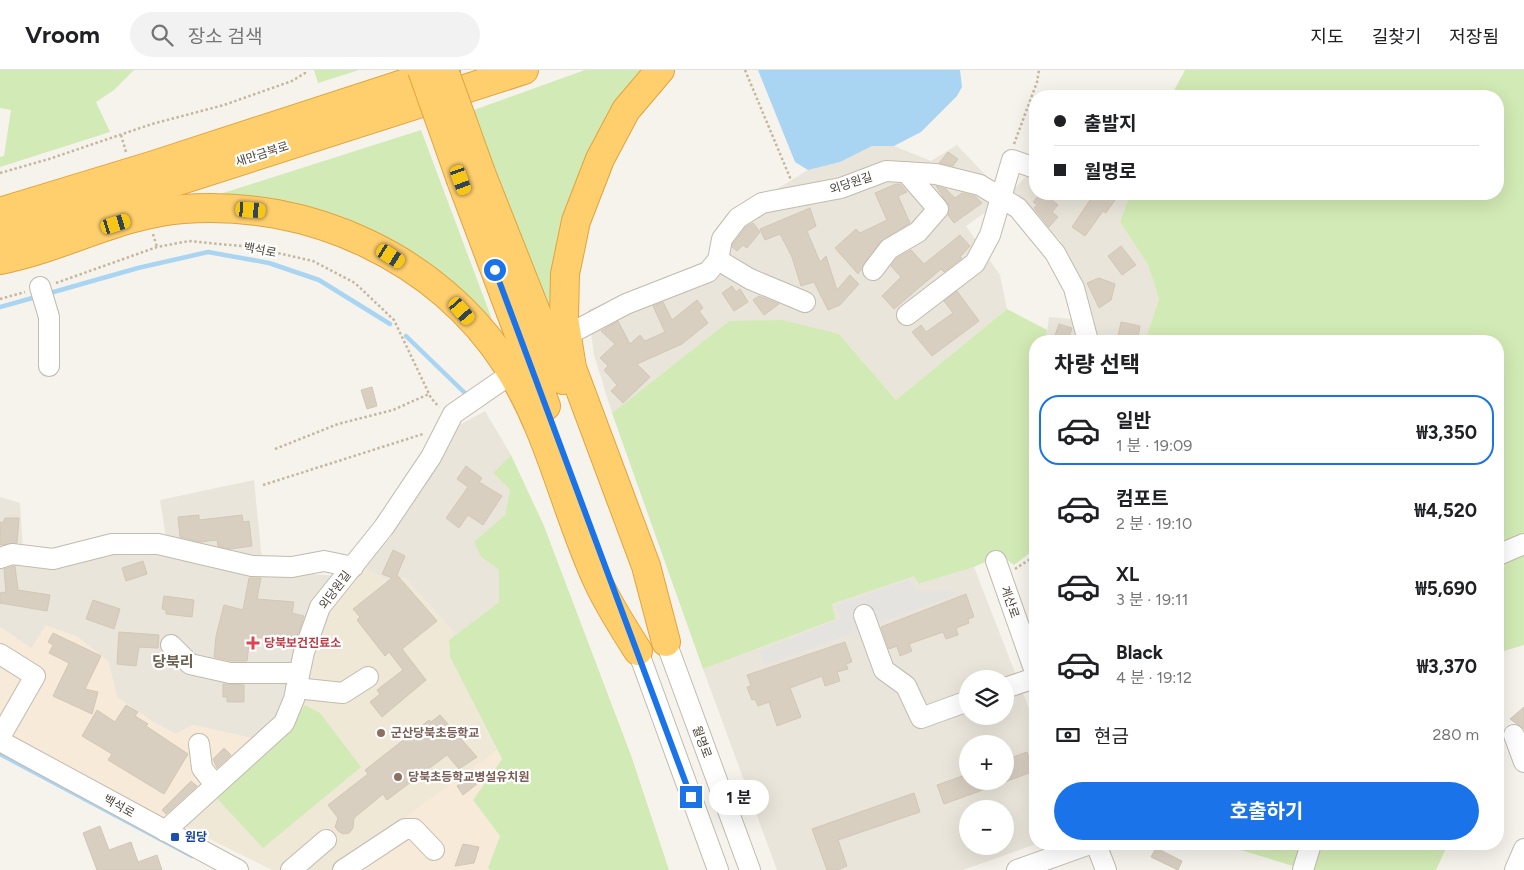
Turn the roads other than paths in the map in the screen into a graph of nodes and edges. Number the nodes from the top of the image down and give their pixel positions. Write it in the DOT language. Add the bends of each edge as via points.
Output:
graph roads {
  1 [pos="391,70"];
  2 [pos="422,70"];
  3 [pos="445,70"];
  4 [pos="524,70"];
  5 [pos="660,70"];
  6 [pos="1029,166"];
  7 [pos="906,172"];
  8 [pos="471,176"];
  9 [pos="1000,197"];
  10 [pos="0,205"];
  11 [pos="0,212"];
  12 [pos="0,238"];
  13 [pos="0,260"];
  14 [pos="718,260"];
  15 [pos="873,270"];
  16 [pos="40,287"];
  17 [pos="805,302"];
  18 [pos="907,315"];
  19 [pos="575,331"];
  20 [pos="1086,335"];
  21 [pos="49,366"];
  22 [pos="505,378"];
  23 [pos="1524,544"];
  24 [pos="1504,552"];
  25 [pos="0,558"];
  26 [pos="353,567"];
  27 [pos="999,570"];
  28 [pos="864,615"];
  29 [pos="666,642"];
  30 [pos="171,645"];
  31 [pos="638,651"];
  32 [pos="0,654"];
  33 [pos="1029,655"];
  34 [pos="368,676"];
  35 [pos="298,680"];
  36 [pos="1029,680"];
  37 [pos="1014,685"];
  38 [pos="959,704"];
  39 [pos="1514,735"];
  40 [pos="0,737"];
  41 [pos="0,741"];
  42 [pos="199,744"];
  43 [pos="1524,762"];
  44 [pos="215,785"];
  45 [pos="165,831"];
  46 [pos="326,840"];
  47 [pos="1524,848"];
  48 [pos="434,850"];
  49 [pos="1073,850"];
  50 [pos="1098,850"];
  51 [pos="1309,850"];
  52 [pos="238,870"];
  53 [pos="291,870"];
  54 [pos="343,870"];
  55 [pos="718,870"];
  56 [pos="750,870"];
  57 [pos="1016,870"];
  58 [pos="1106,870"];
  59 [pos="1302,870"];
  60 [pos="1515,870"];
  1 -- 10 [label="highway"];
  2 -- 8 [label="highway, bridge"];
  3 -- 8 [label="highway, bridge"];
  3 -- 11 [label="highway, 새만금북로"];
  4 -- 12 [label="highway, 새만금북로"];
  5 -- 29 [label="highway" via="626,110 600,159 576,221 565,274 564,318 572,368 646,566"];
  6 -- 9 [label="street" via="1012,160"];
  7 -- 9 [label="street, 외당원길" via="936,174 980,185"];
  7 -- 14 [label="street, 외당원길" via="886,171 841,188 762,203 738,218 722,239"];
  7 -- 15 [label="street" via="938,209 918,232 889,249"];
  8 -- 29 [label="highway"];
  8 -- 31 [label="highway"];
  9 -- 18 [label="street" via="990,235 975,263"];
  9 -- 20 [label="street, 외당원길" via="1018,208 1055,253 1074,288"];
  13 -- 31 [label="highway" via="146,214 218,208 268,212 309,220 377,248 434,285 462,311 507,364 543,438 598,583"];
  14 -- 17 [label="street" via="750,279"];
  14 -- 19 [label="street" via="708,272 626,304"];
  16 -- 21 [label="street" via="48,317"];
  22 -- 26 [label="street, 외당원길" via="453,414 431,457"];
  23 -- 24 [label="street"];
  25 -- 26 [label="street" via="12,554 53,559 112,544 158,544 252,566 292,567 324,561"];
  26 -- 35 [label="street, 외당원길" via="320,607"];
  27 -- 33 [label="street, 계산로"];
  28 -- 38 [label="street" via="884,670 906,686 921,718"];
  29 -- 56 [label="street, 월명로"];
  30 -- 35 [label="street" via="190,664"];
  31 -- 55 [label="street"];
  32 -- 40 [label="street" via="35,676"];
  34 -- 35 [label="street" via="343,693"];
  35 -- 44 [label="street, 외당원길" via="284,722"];
  36 -- 37 [label="street"];
  39 -- 43 [label="street"];
  41 -- 45 [label="street, 백석로"];
  42 -- 44 [label="street" via="202,768"];
  44 -- 45 [label="street, 외당원길"];
  45 -- 52 [label="street, 백석로"];
  46 -- 53 [label="street"];
  47 -- 60 [label="street"];
  48 -- 54 [label="street" via="414,829 405,829"];
  49 -- 57 [label="street"];
  50 -- 58 [label="street"];
  51 -- 59 [label="street"];
}
